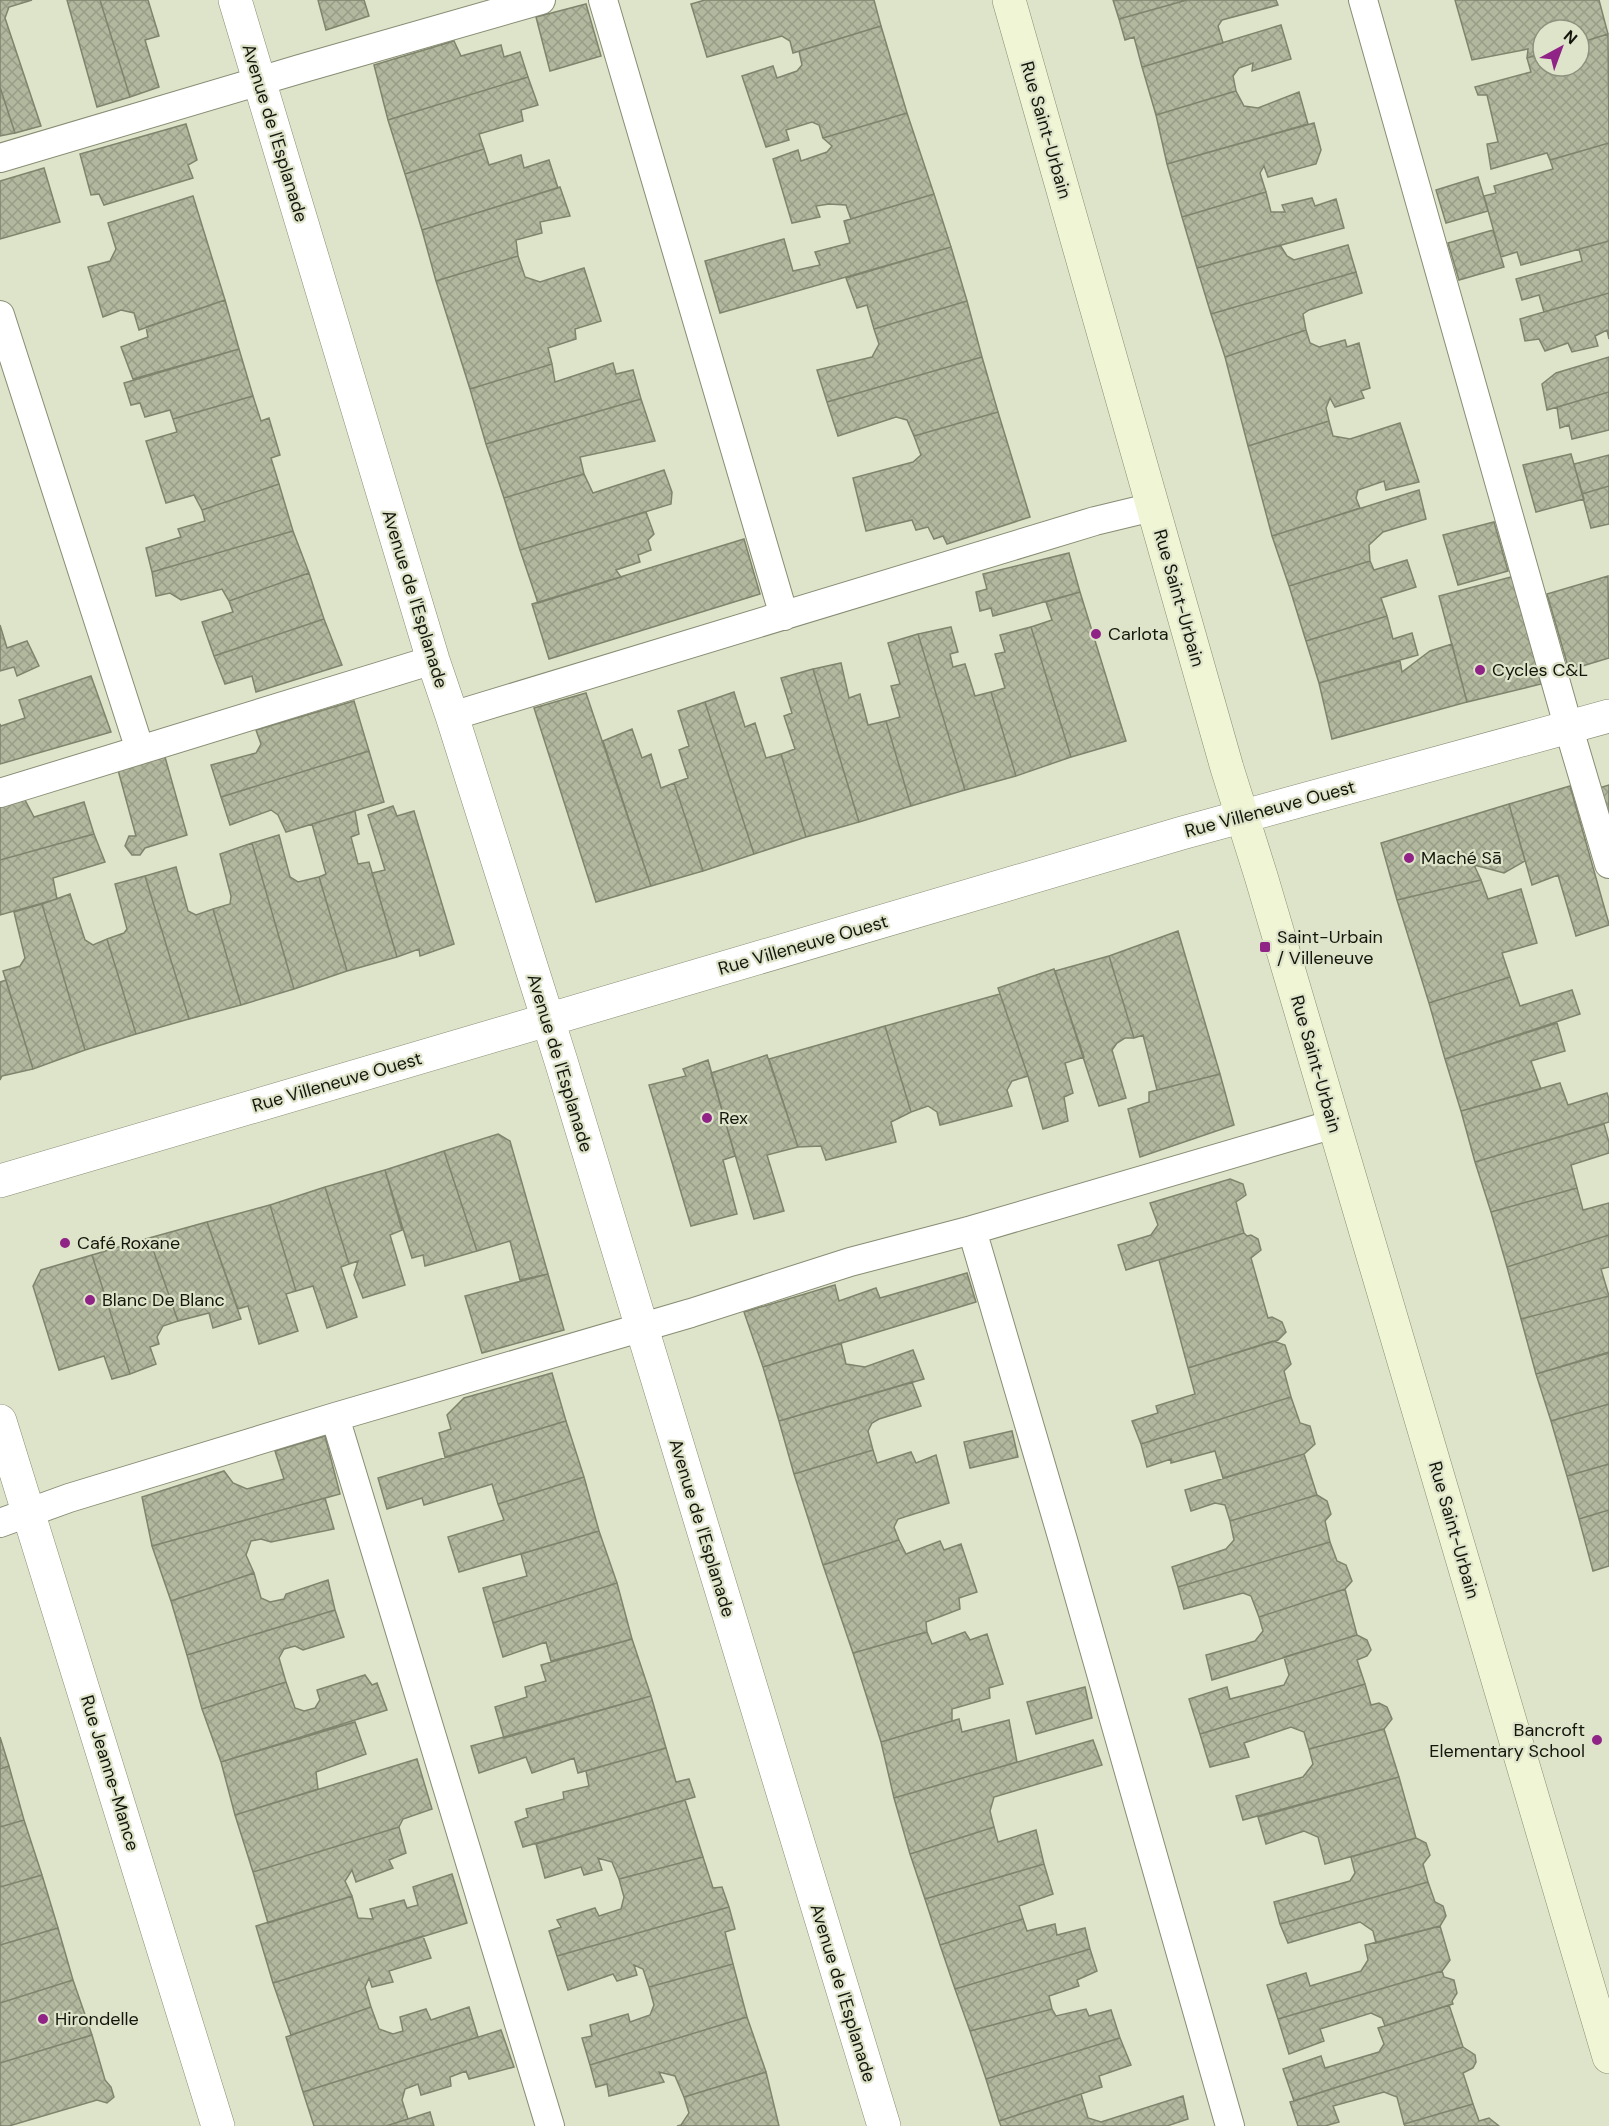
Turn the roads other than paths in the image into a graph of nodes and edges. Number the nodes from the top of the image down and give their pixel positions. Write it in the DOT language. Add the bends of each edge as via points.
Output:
graph roads {
  1 [pos="235,0"];
  2 [pos="541,0"];
  3 [pos="603,0"];
  4 [pos="1009,0"];
  5 [pos="1363,0"];
  6 [pos="260,82"];
  7 [pos="0,159"];
  8 [pos="0,315"];
  9 [pos="1153,507"];
  10 [pos="784,616"];
  11 [pos="433,660"];
  12 [pos="452,716"];
  13 [pos="1609,716"];
  14 [pos="1569,729"];
  15 [pos="140,750"];
  16 [pos="0,793"];
  17 [pos="1242,818"];
  18 [pos="1609,864"];
  19 [pos="547,1021"];
  20 [pos="1334,1124"];
  21 [pos="0,1181"];
  22 [pos="972,1230"];
  23 [pos="641,1326"];
  24 [pos="335,1416"];
  25 [pos="0,1421"];
  26 [pos="14,1518"];
  27 [pos="1609,2057"];
  28 [pos="218,2126"];
  29 [pos="550,2126"];
  30 [pos="884,2126"];
  31 [pos="1230,2126"];
  1 -- 6 [label="street, Avenue de l'Esplanade"];
  2 -- 6 [label="lane"];
  3 -- 10 [label="lane"];
  4 -- 9 [label="main road, Rue Saint-Urbain"];
  5 -- 14 [label="lane"];
  6 -- 7 [label="lane"];
  6 -- 11 [label="street, Avenue de l'Esplanade"];
  8 -- 15 [label="lane"];
  9 -- 10 [label="lane" via="1095,521"];
  9 -- 17 [label="main road, Rue Saint-Urbain"];
  10 -- 12 [label="lane"];
  11 -- 12 [label="street, Avenue de l'Esplanade"];
  11 -- 15 [label="lane"];
  12 -- 19 [label="street, Avenue de l'Esplanade"];
  13 -- 14 [label="street, Rue Villeneuve Ouest"];
  14 -- 17 [label="street, Rue Villeneuve Ouest"];
  14 -- 18 [label="lane"];
  15 -- 16 [label="lane"];
  17 -- 19 [label="street, Rue Villeneuve Ouest"];
  17 -- 20 [label="main road, Rue Saint-Urbain"];
  19 -- 21 [label="street, Rue Villeneuve Ouest"];
  19 -- 23 [label="street, Avenue de l'Esplanade"];
  20 -- 22 [label="lane"];
  20 -- 27 [label="main road, Rue Saint-Urbain"];
  22 -- 23 [label="lane" via="850,1262"];
  22 -- 31 [label="lane"];
  23 -- 24 [label="lane"];
  23 -- 30 [label="street, Avenue de l'Esplanade"];
  24 -- 26 [label="lane"];
  24 -- 29 [label="lane"];
  25 -- 26 [label="street, Rue Jeanne-Mance"];
  26 -- 28 [label="street, Rue Jeanne-Mance"];
}
